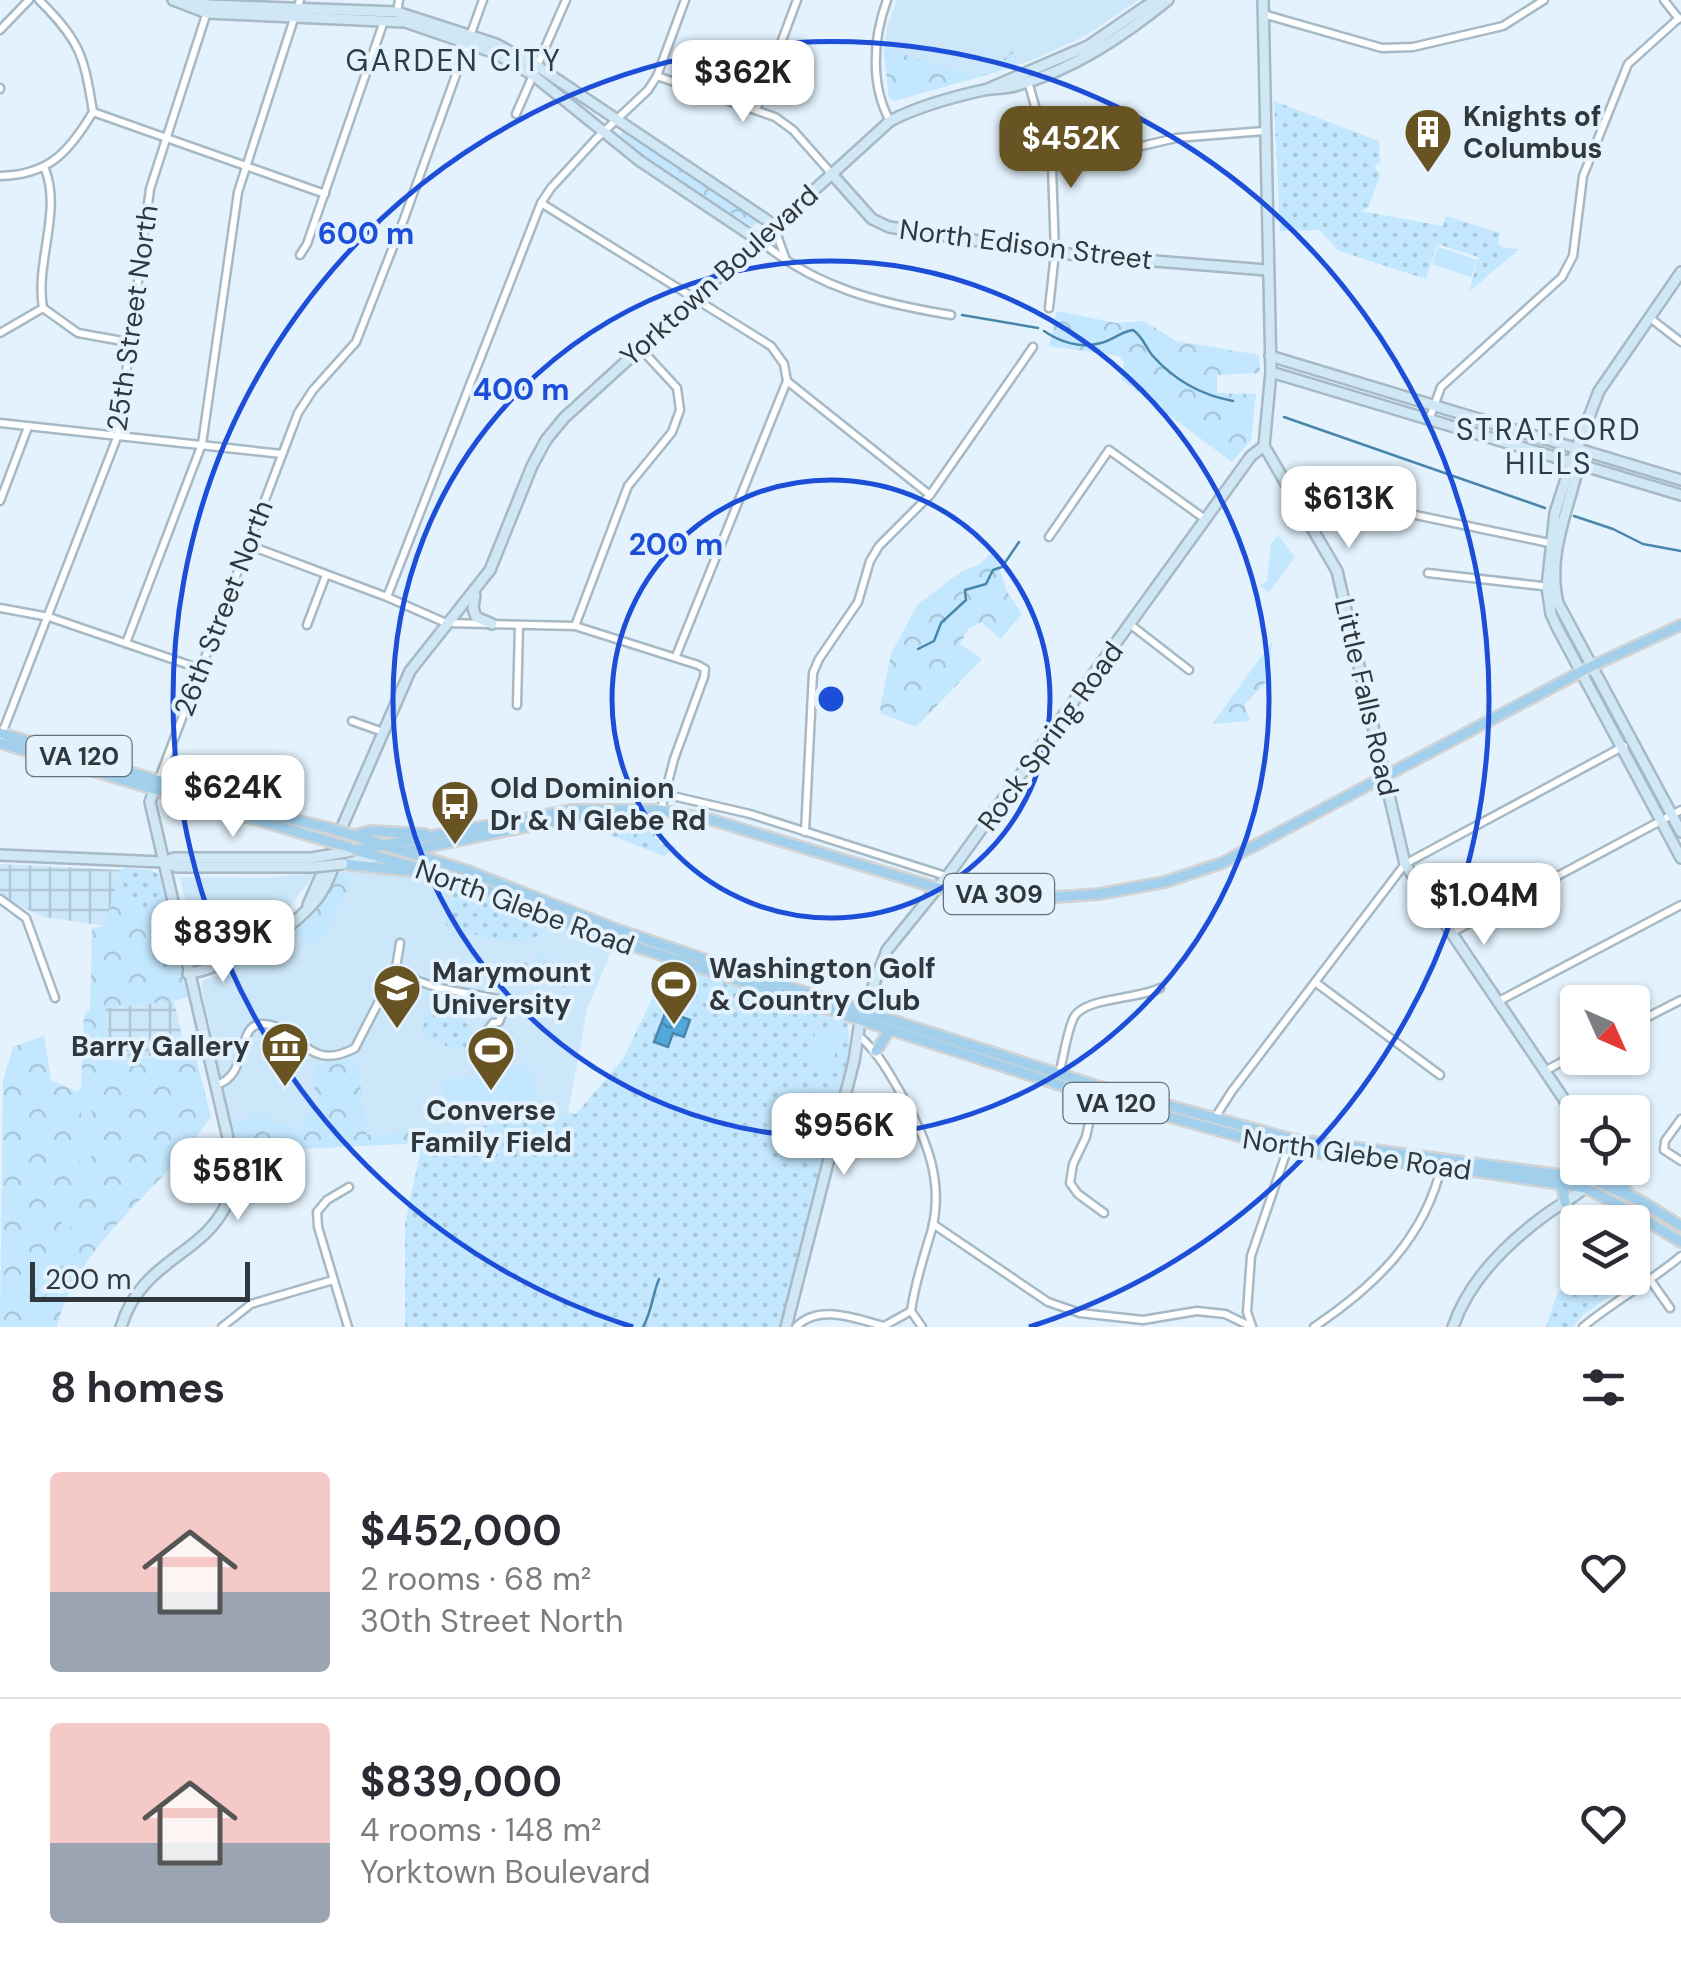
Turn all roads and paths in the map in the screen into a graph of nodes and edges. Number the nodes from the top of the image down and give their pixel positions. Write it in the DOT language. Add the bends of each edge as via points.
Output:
graph roads {
  1 [pos="30,0"];
  2 [pos="39,0"];
  3 [pos="173,0"];
  4 [pos="192,0"];
  5 [pos="398,0"];
  6 [pos="483,0"];
  7 [pos="566,0"];
  8 [pos="685,0"];
  9 [pos="797,0"];
  10 [pos="886,0"];
  11 [pos="1155,0"];
  12 [pos="1168,0"];
  13 [pos="1263,0"];
  14 [pos="1544,0"];
  15 [pos="1664,0"];
  16 [pos="299,8"];
  17 [pos="208,9"];
  18 [pos="397,12"];
  19 [pos="1263,14"];
  20 [pos="385,15"];
  21 [pos="1680,19"];
  22 [pos="0,30"];
  23 [pos="468,39"];
  24 [pos="535,70"];
  25 [pos="657,76"];
  26 [pos="1028,81"];
  27 [pos="990,88"];
  28 [pos="756,110"];
  29 [pos="93,112"];
  30 [pos="516,114"];
  31 [pos="618,119"];
  32 [pos="890,121"];
  33 [pos="1264,131"];
  34 [pos="603,132"];
  35 [pos="166,138"];
  36 [pos="247,166"];
  37 [pos="1052,167"];
  38 [pos="45,169"];
  39 [pos="831,173"];
  40 [pos="0,176"];
  41 [pos="324,194"];
  42 [pos="541,203"];
  43 [pos="774,225"];
  44 [pos="758,240"];
  45 [pos="1054,253"];
  46 [pos="300,255"];
  47 [pos="785,258"];
  48 [pos="1681,262"];
  49 [pos="1267,270"];
  50 [pos="1681,272"];
  51 [pos="1673,284"];
  52 [pos="694,298"];
  53 [pos="43,308"];
  54 [pos="1049,308"];
  55 [pos="951,315"];
  56 [pos="1650,318"];
  57 [pos="0,332"];
  58 [pos="128,342"];
  59 [pos="1681,342"];
  60 [pos="640,347"];
  61 [pos="1033,347"];
  62 [pos="1270,356"];
  63 [pos="1271,372"];
  64 [pos="788,381"];
  65 [pos="1434,406"];
  66 [pos="1429,420"];
  67 [pos="0,423"];
  68 [pos="28,427"];
  69 [pos="118,435"];
  70 [pos="202,444"];
  71 [pos="1264,446"];
  72 [pos="1578,450"];
  73 [pos="282,454"];
  74 [pos="1575,464"];
  75 [pos="1681,480"];
  76 [pos="1291,489"];
  77 [pos="930,495"];
  78 [pos="1681,495"];
  79 [pos="0,501"];
  80 [pos="1205,520"];
  81 [pos="1050,536"];
  82 [pos="1554,544"];
  83 [pos="248,545"];
  84 [pos="1428,574"];
  85 [pos="326,575"];
  86 [pos="1551,587"];
  87 [pos="478,588"];
  88 [pos="387,597"];
  89 [pos="0,608"];
  90 [pos="49,617"];
  91 [pos="446,624"];
  92 [pos="492,624"];
  93 [pos="307,625"];
  94 [pos="519,625"];
  95 [pos="1131,625"];
  96 [pos="1681,625"];
  97 [pos="574,626"];
  98 [pos="126,643"];
  99 [pos="676,656"];
  100 [pos="198,668"];
  101 [pos="1587,669"];
  102 [pos="1190,670"];
  103 [pos="517,706"];
  104 [pos="352,721"];
  105 [pos="383,732"];
  106 [pos="1,736"];
  107 [pos="1628,744"];
  108 [pos="1387,778"];
  109 [pos="156,784"];
  110 [pos="664,794"];
  111 [pos="661,810"];
  112 [pos="598,811"];
  113 [pos="1676,813"];
  114 [pos="1661,821"];
  115 [pos="806,832"];
  116 [pos="1681,832"];
  117 [pos="355,836"];
  118 [pos="432,837"];
  119 [pos="383,846"];
  120 [pos="352,850"];
  121 [pos="401,852"];
  122 [pos="0,855"];
  123 [pos="375,857"];
  124 [pos="1681,858"];
  125 [pos="163,862"];
  126 [pos="311,863"];
  127 [pos="343,864"];
  128 [pos="1405,864"];
  129 [pos="434,872"];
  130 [pos="946,876"];
  131 [pos="937,888"];
  132 [pos="0,899"];
  133 [pos="1681,906"];
  134 [pos="1450,933"];
  135 [pos="400,943"];
  136 [pos="396,968"];
  137 [pos="188,974"];
  138 [pos="1315,982"];
  139 [pos="1160,988"];
  140 [pos="55,998"];
  141 [pos="1681,1000"];
  142 [pos="1499,1001"];
  143 [pos="1650,1016"];
  144 [pos="861,1017"];
  145 [pos="889,1031"];
  146 [pos="858,1035"];
  147 [pos="474,1047"];
  148 [pos="876,1051"];
  149 [pos="1560,1063"];
  150 [pos="1544,1071"];
  151 [pos="1440,1075"];
  152 [pos="1058,1079"];
  153 [pos="214,1085"];
  154 [pos="1096,1091"];
  155 [pos="1561,1095"];
  156 [pos="1681,1119"];
  157 [pos="1212,1124"];
  158 [pos="1290,1144"];
  159 [pos="1679,1155"];
  160 [pos="1442,1162"];
  161 [pos="1560,1180"];
  162 [pos="1559,1183"];
  163 [pos="1587,1185"];
  164 [pos="1590,1185"];
  165 [pos="1592,1185"];
  166 [pos="1622,1185"];
  167 [pos="350,1187"];
  168 [pos="1629,1195"];
  169 [pos="1565,1202"];
  170 [pos="1104,1213"];
  171 [pos="933,1224"];
  172 [pos="1681,1226"];
  173 [pos="1681,1242"];
  174 [pos="1681,1256"];
  175 [pos="333,1280"];
  176 [pos="1651,1281"];
  177 [pos="1670,1308"];
  178 [pos="911,1311"];
  179 [pos="802,1320"];
  180 [pos="787,1322"];
  181 [pos="887,1326"];
  182 [pos="121,1327"];
  183 [pos="222,1327"];
  184 [pos="348,1327"];
  185 [pos="796,1327"];
  186 [pos="922,1327"];
  187 [pos="1252,1327"];
  188 [pos="1314,1327"];
  189 [pos="1452,1327"];
  190 [pos="1584,1327"];
  1 -- 22 [label="street"];
  2 -- 29 [label="street" via="85,60"];
  3 -- 17 [label="street"];
  4 -- 17 [label="street"];
  5 -- 18 [label="street"];
  6 -- 23 [label="street, 26th Street North"];
  7 -- 24 [label="street"];
  8 -- 25 [label="street"];
  9 -- 28 [label="street"];
  10 -- 32 [label="street" via="876,59 880,104"];
  11 -- 27 [label="street, Yorktown Boulevard" via="1088,46"];
  12 -- 26 [label="street, Yorktown Boulevard" via="1112,42"];
  13 -- 19 [label="street"];
  14 -- 19 [label="street" via="1503,26 1412,47 1382,48"];
  15 -- 21 [label="street"];
  16 -- 17 [label="street"];
  16 -- 20 [label="street"];
  16 -- 36 [label="street"];
  17 -- 35 [label="street, 25th Street North"];
  18 -- 20 [label="street"];
  18 -- 23 [label="street"];
  19 -- 33 [label="street"];
  20 -- 23 [label="street"];
  20 -- 41 [label="street"];
  21 -- 65 [label="street" via="1628,64 1583,176 1572,256 1562,276 1442,387"];
  23 -- 24 [label="street"];
  23 -- 73 [label="street, 26th Street North" via="356,342 305,402"];
  24 -- 30 [label="street"];
  24 -- 31 [label="street"];
  24 -- 34 [label="street"];
  25 -- 28 [label="street, North Edison Street"];
  25 -- 31 [label="street"];
  26 -- 27 [label="street, Yorktown Boulevard"];
  26 -- 37 [label="street"];
  27 -- 32 [label="street, Yorktown Boulevard"];
  28 -- 39 [label="street, North Edison Street" via="793,130"];
  29 -- 35 [label="street"];
  29 -- 38 [label="street"];
  31 -- 34 [label="street"];
  31 -- 43 [label="street"];
  32 -- 39 [label="street, Yorktown Boulevard"];
  33 -- 37 [label="street" via="1176,138"];
  33 -- 49 [label="street"];
  34 -- 42 [label="street"];
  34 -- 44 [label="street"];
  35 -- 36 [label="street"];
  35 -- 58 [label="street, 25th Street North" via="150,189"];
  36 -- 41 [label="street"];
  36 -- 70 [label="street" via="232,219"];
  37 -- 45 [label="street"];
  38 -- 40 [label="street"];
  38 -- 53 [label="street" via="52,185 39,286"];
  39 -- 43 [label="street, Yorktown Boulevard"];
  39 -- 45 [label="street, North Edison Street" via="872,219 889,226"];
  41 -- 46 [label="street"];
  42 -- 52 [label="street"];
  42 -- 88 [label="street"];
  43 -- 44 [label="street, Yorktown Boulevard"];
  43 -- 47 [label="street"];
  44 -- 47 [label="street"];
  44 -- 52 [label="street, Yorktown Boulevard"];
  45 -- 49 [label="street, North Edison Street"];
  45 -- 54 [label="street"];
  47 -- 55 [label="street" via="854,295"];
  48 -- 51 [label="street"];
  49 -- 62 [label="street"];
  50 -- 51 [label="street"];
  51 -- 56 [label="street"];
  52 -- 60 [label="street, Yorktown Boulevard"];
  52 -- 64 [label="street" via="770,346"];
  53 -- 57 [label="street"];
  53 -- 58 [label="street" via="78,333"];
  56 -- 59 [label="street"];
  56 -- 72 [label="street" via="1591,406"];
  58 -- 69 [label="street, 25th Street North"];
  60 -- 87 [label="street, Yorktown Boulevard" via="546,440"];
  60 -- 97 [label="street" via="677,388 680,410 672,432 628,486"];
  61 -- 77 [label="street"];
  62 -- 63 [label="street"];
  62 -- 65 [label="street"];
  63 -- 66 [label="street"];
  63 -- 71 [label="street"];
  64 -- 77 [label="street"];
  64 -- 99 [label="street"];
  65 -- 66 [label="street"];
  65 -- 72 [label="street"];
  66 -- 74 [label="street"];
  67 -- 68 [label="street"];
  68 -- 69 [label="street"];
  68 -- 79 [label="street"];
  69 -- 70 [label="street"];
  69 -- 90 [label="street, 25th Street North"];
  70 -- 73 [label="street"];
  70 -- 98 [label="street"];
  71 -- 76 [label="street, Little Falls Road"];
  71 -- 80 [label="street, Rock Spring Road"];
  72 -- 74 [label="street"];
  72 -- 75 [label="street"];
  73 -- 83 [label="street, 26th Street North"];
  74 -- 78 [label="street"];
  74 -- 82 [label="street" via="1556,513"];
  76 -- 82 [label="street"];
  76 -- 108 [label="street, Little Falls Road" via="1337,571"];
  77 -- 115 [label="street" via="879,546 858,602 814,673"];
  80 -- 81 [label="street" via="1109,450"];
  80 -- 95 [label="street, Rock Spring Road"];
  82 -- 86 [label="street"];
  83 -- 85 [label="street"];
  83 -- 100 [label="street, 26th Street North"];
  84 -- 86 [label="street"];
  85 -- 88 [label="street"];
  85 -- 93 [label="street"];
  86 -- 101 [label="street" via="1551,614"];
  87 -- 91 [label="street, Yorktown Boulevard"];
  87 -- 92 [label="street" via="474,612"];
  88 -- 91 [label="street"];
  89 -- 90 [label="street"];
  90 -- 98 [label="street"];
  90 -- 106 [label="street, 25th Street North"];
  91 -- 92 [label="street"];
  91 -- 105 [label="street, Yorktown Boulevard" via="416,660"];
  92 -- 94 [label="street"];
  94 -- 97 [label="street"];
  94 -- 103 [label="street"];
  95 -- 102 [label="street"];
  95 -- 130 [label="street, Rock Spring Road"];
  96 -- 101 [label="main road, VA 309"];
  97 -- 99 [label="street"];
  98 -- 100 [label="street"];
  99 -- 110 [label="street" via="704,669"];
  100 -- 109 [label="street, 26th Street North"];
  101 -- 107 [label="street"];
  101 -- 108 [label="main road, VA 309"];
  104 -- 105 [label="street"];
  105 -- 137 [label="street, Yorktown Boulevard" via="308,906 242,954"];
  106 -- 109 [label="main road, North Glebe Road / VA 120"];
  107 -- 113 [label="street"];
  107 -- 114 [label="street"];
  107 -- 128 [label="street"];
  108 -- 128 [label="street, Little Falls Road"];
  108 -- 131 [label="main road, VA 309" via="1222,863 1157,884 1042,898"];
  109 -- 117 [label="main road, North Glebe Road / VA 120, bridge"];
  109 -- 120 [label="main road, North Glebe Road / VA 120, bridge"];
  109 -- 125 [label="street, 26th Street North" via="150,802"];
  110 -- 111 [label="street"];
  110 -- 115 [label="street"];
  111 -- 112 [label="main road, VA 309"];
  111 -- 131 [label="main road, VA 309"];
  112 -- 118 [label="main road, VA 309" via="572,810"];
  112 -- 121 [label="main road, VA 309"];
  113 -- 114 [label="street"];
  113 -- 116 [label="street"];
  114 -- 124 [label="street"];
  114 -- 134 [label="street"];
  115 -- 130 [label="street"];
  117 -- 118 [label="main road" via="370,831"];
  117 -- 119 [label="main road, North Glebe Road / VA 120"];
  118 -- 119 [label="main road, VA 309"];
  119 -- 120 [label="main road, VA 309"];
  119 -- 121 [label="main road, North Glebe Road / VA 120"];
  120 -- 123 [label="main road, North Glebe Road / VA 120"];
  120 -- 126 [label="street, VA 309, bridge"];
  121 -- 123 [label="main road, VA 309"];
  121 -- 144 [label="main road, North Glebe Road / VA 120"];
  122 -- 125 [label="street, VA 309"];
  123 -- 127 [label="street, VA 309"];
  123 -- 129 [label="main road, North Glebe Road / VA 120"];
  125 -- 126 [label="street, VA 309"];
  125 -- 137 [label="street, 26th Street North"];
  126 -- 127 [label="street, VA 309, bridge"];
  127 -- 129 [label="main road"];
  128 -- 134 [label="street, Little Falls Road"];
  128 -- 138 [label="street"];
  129 -- 144 [label="main road, North Glebe Road / VA 120" via="612,939"];
  130 -- 131 [label="street, Rock Spring Road"];
  131 -- 144 [label="street, Rock Spring Road" via="888,950"];
  132 -- 140 [label="street" via="26,918"];
  133 -- 142 [label="street"];
  134 -- 142 [label="street, Little Falls Road"];
  135 -- 136 [label="street"];
  136 -- 147 [label="street" via="423,986 497,998 504,1011 499,1022"];
  136 -- 153 [label="street" via="355,1048 316,1055 268,1025 256,1026 246,1033 235,1074"];
  137 -- 153 [label="street, 26th Street North"];
  138 -- 151 [label="street"];
  138 -- 157 [label="street"];
  139 -- 152 [label="street" via="1082,1007"];
  141 -- 143 [label="street"];
  142 -- 150 [label="street, Little Falls Road"];
  144 -- 145 [label="main road, North Glebe Road / VA 120"];
  144 -- 146 [label="street, Rock Spring Road"];
  144 -- 152 [label="main road, North Glebe Road / VA 120"];
  145 -- 148 [label="main road"];
  145 -- 152 [label="main road, North Glebe Road / VA 120"];
  146 -- 148 [label="street"];
  146 -- 180 [label="street, Rock Spring Road"];
  148 -- 171 [label="street" via="931,1156"];
  149 -- 150 [label="street"];
  150 -- 155 [label="street, Little Falls Road"];
  152 -- 154 [label="main road, North Glebe Road / VA 120"];
  153 -- 182 [label="street, 26th Street North" via="232,1151 228,1202 215,1224 134,1294"];
  154 -- 157 [label="main road, North Glebe Road / VA 120"];
  154 -- 170 [label="street" via="1070,1183"];
  156 -- 159 [label="street" via="1664,1150"];
  157 -- 158 [label="main road, North Glebe Road / VA 120"];
  158 -- 160 [label="main road, North Glebe Road / VA 120"];
  158 -- 187 [label="street" via="1251,1256"];
  160 -- 161 [label="main road, North Glebe Road / VA 120"];
  160 -- 162 [label="main road, North Glebe Road / VA 120"];
  160 -- 188 [label="street" via="1432,1203 1399,1252"];
  162 -- 169 [label="main road"];
  163 -- 169 [label="street"];
  164 -- 173 [label="main road, North Glebe Road / VA 120"];
  165 -- 168 [label="main road, North Glebe Road / VA 120"];
  166 -- 168 [label="main road"];
  167 -- 175 [label="street" via="317,1212"];
  168 -- 172 [label="main road, North Glebe Road / VA 120"];
  169 -- 189 [label="street" via="1495,1258"];
  171 -- 178 [label="street"];
  171 -- 187 [label="street" via="1048,1302 1080,1313 1142,1320 1197,1311"];
  174 -- 176 [label="street"];
  175 -- 183 [label="street" via="251,1304"];
  175 -- 184 [label="street"];
  176 -- 177 [label="street"];
  176 -- 190 [label="street"];
  178 -- 181 [label="street"];
  178 -- 186 [label="street"];
  179 -- 180 [label="street"];
  179 -- 181 [label="street" via="826,1313"];
  179 -- 185 [label="street"];
}
